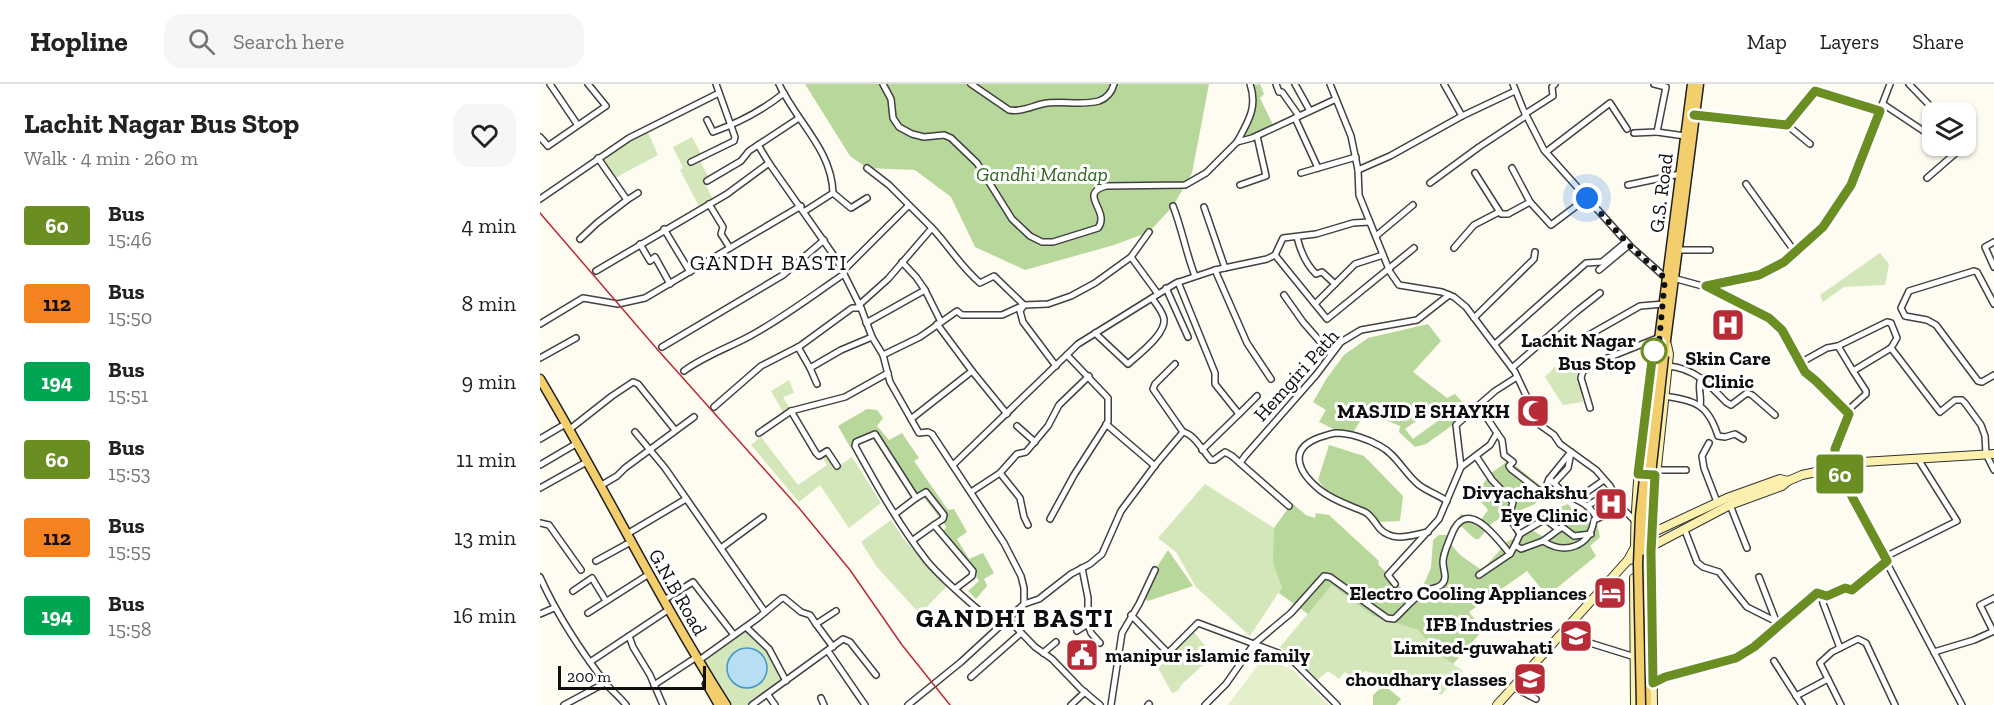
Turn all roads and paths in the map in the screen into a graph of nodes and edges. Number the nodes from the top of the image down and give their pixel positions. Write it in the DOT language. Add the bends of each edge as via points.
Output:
graph roads {
  1 [pos="550,84"];
  2 [pos="588,84"];
  3 [pos="716,84"];
  4 [pos="779,84"];
  5 [pos="883,84"];
  6 [pos="971,84"];
  7 [pos="1114,84"];
  8 [pos="1276,84"];
  9 [pos="1295,84"];
  10 [pos="1330,84"];
  11 [pos="1444,84"];
  12 [pos="1513,84"];
  13 [pos="1654,84"];
  14 [pos="1692,84"];
  15 [pos="1699,84"];
  16 [pos="1890,84"];
  17 [pos="1909,84"];
  18 [pos="1253,85"];
  19 [pos="1553,85"];
  20 [pos="1515,91"];
  21 [pos="719,93"];
  22 [pos="784,93"];
  23 [pos="1336,99"];
  24 [pos="1926,102"];
  25 [pos="1882,104"];
  26 [pos="1310,111"];
  27 [pos="1880,111"];
  28 [pos="1526,115"];
  29 [pos="1694,115"];
  30 [pos="1462,116"];
  31 [pos="1297,117"];
  32 [pos="799,118"];
  33 [pos="707,120"];
  34 [pos="577,124"];
  35 [pos="1787,125"];
  36 [pos="730,126"];
  37 [pos="1627,129"];
  38 [pos="1922,130"];
  39 [pos="1657,132"];
  40 [pos="1634,134"];
  41 [pos="1257,136"];
  42 [pos="1685,136"];
  43 [pos="540,137"];
  44 [pos="1237,142"];
  45 [pos="1810,144"];
  46 [pos="758,145"];
  47 [pos="1546,152"];
  48 [pos="1952,156"];
  49 [pos="1356,157"];
  50 [pos="598,158"];
  51 [pos="691,162"];
  52 [pos="769,163"];
  53 [pos="867,168"];
  54 [pos="1318,168"];
  55 [pos="1512,168"];
  56 [pos="1358,170"];
  57 [pos="1301,173"];
  58 [pos="1475,173"];
  59 [pos="1680,174"];
  60 [pos="1927,178"];
  61 [pos="707,181"];
  62 [pos="1430,183"];
  63 [pos="1746,184"];
  64 [pos="1240,185"];
  65 [pos="1628,185"];
  66 [pos="834,192"];
  67 [pos="638,193"];
  68 [pos="867,198"];
  69 [pos="1587,198"];
  70 [pos="540,199"];
  71 [pos="627,200"];
  72 [pos="1530,202"];
  73 [pos="709,204"];
  74 [pos="1413,205"];
  75 [pos="908,206"];
  76 [pos="1173,206"];
  77 [pos="1204,207"];
  78 [pos="803,208"];
  79 [pos="1499,212"];
  80 [pos="1369,222"];
  81 [pos="932,228"];
  82 [pos="664,230"];
  83 [pos="1149,232"];
  84 [pos="1376,236"];
  85 [pos="1297,237"];
  86 [pos="580,239"];
  87 [pos="824,240"];
  88 [pos="1994,242"];
  89 [pos="1628,243"];
  90 [pos="640,244"];
  91 [pos="730,248"];
  92 [pos="1414,248"];
  93 [pos="1454,248"];
  94 [pos="1677,250"];
  95 [pos="1710,250"];
  96 [pos="1535,252"];
  97 [pos="1795,252"];
  98 [pos="1275,255"];
  99 [pos="1383,255"];
  100 [pos="1131,257"];
  101 [pos="902,262"];
  102 [pos="1994,267"];
  103 [pos="1225,268"];
  104 [pos="1389,268"];
  105 [pos="1215,270"];
  106 [pos="1599,270"];
  107 [pos="596,271"];
  108 [pos="690,272"];
  109 [pos="844,273"];
  110 [pos="1195,276"];
  111 [pos="1669,278"];
  112 [pos="1178,282"];
  113 [pos="670,284"];
  114 [pos="1335,284"];
  115 [pos="1706,286"];
  116 [pos="1166,288"];
  117 [pos="925,290"];
  118 [pos="1600,293"];
  119 [pos="1158,294"];
  120 [pos="1284,294"];
  121 [pos="1449,295"];
  122 [pos="1152,298"];
  123 [pos="1993,301"];
  124 [pos="1315,304"];
  125 [pos="1664,304"];
  126 [pos="1024,305"];
  127 [pos="860,307"];
  128 [pos="1474,318"];
  129 [pos="866,323"];
  130 [pos="939,323"];
  131 [pos="540,324"];
  132 [pos="1095,333"];
  133 [pos="872,337"];
  134 [pos="1188,337"];
  135 [pos="576,338"];
  136 [pos="1662,340"];
  137 [pos="1575,343"];
  138 [pos="1495,344"];
  139 [pos="1838,346"];
  140 [pos="662,347"];
  141 [pos="798,347"];
  142 [pos="1891,348"];
  143 [pos="1331,354"];
  144 [pos="883,355"];
  145 [pos="1067,355"];
  146 [pos="1660,355"];
  147 [pos="540,358"];
  148 [pos="1800,363"];
  149 [pos="1175,364"];
  150 [pos="1056,366"];
  151 [pos="1668,366"];
  152 [pos="810,368"];
  153 [pos="1512,368"];
  154 [pos="684,371"];
  155 [pos="972,371"];
  156 [pos="1853,371"];
  157 [pos="888,373"];
  158 [pos="1994,375"];
  159 [pos="1089,376"];
  160 [pos="1517,377"];
  161 [pos="1701,378"];
  162 [pos="540,379"];
  163 [pos="1271,379"];
  164 [pos="817,384"];
  165 [pos="540,389"];
  166 [pos="1257,396"];
  167 [pos="1664,396"];
  168 [pos="1479,406"];
  169 [pos="1700,406"];
  170 [pos="714,407"];
  171 [pos="1590,408"];
  172 [pos="791,411"];
  173 [pos="1847,411"];
  174 [pos="1007,414"];
  175 [pos="1239,414"];
  176 [pos="1775,415"];
  177 [pos="694,417"];
  178 [pos="911,419"];
  179 [pos="1106,424"];
  180 [pos="1017,426"];
  181 [pos="566,428"];
  182 [pos="675,430"];
  183 [pos="635,432"];
  184 [pos="1183,432"];
  185 [pos="759,433"];
  186 [pos="1497,433"];
  187 [pos="540,439"];
  188 [pos="1743,440"];
  189 [pos="1035,442"];
  190 [pos="1709,443"];
  191 [pos="574,445"];
  192 [pos="649,450"];
  193 [pos="1202,450"];
  194 [pos="1571,452"];
  195 [pos="1990,454"];
  196 [pos="1476,456"];
  197 [pos="1918,459"];
  198 [pos="1640,462"];
  199 [pos="1240,463"];
  200 [pos="583,464"];
  201 [pos="540,465"];
  202 [pos="953,465"];
  203 [pos="837,466"];
  204 [pos="1155,466"];
  205 [pos="1461,467"];
  206 [pos="1836,467"];
  207 [pos="1656,470"];
  208 [pos="1686,470"];
  209 [pos="1994,470"];
  210 [pos="1000,473"];
  211 [pos="1638,474"];
  212 [pos="1604,480"];
  213 [pos="1552,481"];
  214 [pos="1788,481"];
  215 [pos="600,486"];
  216 [pos="540,488"];
  217 [pos="1612,491"];
  218 [pos="971,492"];
  219 [pos="916,498"];
  220 [pos="686,499"];
  221 [pos="1447,501"];
  222 [pos="1717,502"];
  223 [pos="1585,504"];
  224 [pos="1730,505"];
  225 [pos="1289,506"];
  226 [pos="1622,508"];
  227 [pos="895,514"];
  228 [pos="763,517"];
  229 [pos="1597,518"];
  230 [pos="1050,519"];
  231 [pos="1635,521"];
  232 [pos="540,523"];
  233 [pos="934,525"];
  234 [pos="1028,525"];
  235 [pos="620,527"];
  236 [pos="1684,528"];
  237 [pos="1558,529"];
  238 [pos="1428,532"];
  239 [pos="1652,533"];
  240 [pos="627,534"];
  241 [pos="1520,534"];
  242 [pos="1591,534"];
  243 [pos="913,540"];
  244 [pos="1543,541"];
  245 [pos="627,544"];
  246 [pos="1515,545"];
  247 [pos="1652,546"];
  248 [pos="1635,547"];
  249 [pos="721,548"];
  250 [pos="1747,548"];
  251 [pos="1510,554"];
  252 [pos="1631,559"];
  253 [pos="1886,559"];
  254 [pos="596,561"];
  255 [pos="1082,568"];
  256 [pos="581,570"];
  257 [pos="1155,570"];
  258 [pos="1479,575"];
  259 [pos="646,576"];
  260 [pos="540,577"];
  261 [pos="1759,577"];
  262 [pos="1395,584"];
  263 [pos="956,589"];
  264 [pos="573,591"];
  265 [pos="1827,596"];
  266 [pos="1994,598"];
  267 [pos="717,599"];
  268 [pos="664,600"];
  269 [pos="606,602"];
  270 [pos="710,603"];
  271 [pos="1024,604"];
  272 [pos="554,608"];
  273 [pos="836,611"];
  274 [pos="665,612"];
  275 [pos="765,612"];
  276 [pos="588,613"];
  277 [pos="540,614"];
  278 [pos="1131,615"];
  279 [pos="1008,619"];
  280 [pos="816,624"];
  281 [pos="1088,624"];
  282 [pos="1778,626"];
  283 [pos="746,627"];
  284 [pos="998,627"];
  285 [pos="1077,631"];
  286 [pos="1994,631"];
  287 [pos="1021,633"];
  288 [pos="1561,634"];
  289 [pos="734,635"];
  290 [pos="629,636"];
  291 [pos="1056,642"];
  292 [pos="1100,643"];
  293 [pos="1254,644"];
  294 [pos="1840,648"];
  295 [pos="830,649"];
  296 [pos="1043,652"];
  297 [pos="1934,652"];
  298 [pos="1635,657"];
  299 [pos="695,660"];
  300 [pos="1774,661"];
  301 [pos="590,662"];
  302 [pos="876,675"];
  303 [pos="972,677"];
  304 [pos="1828,679"];
  305 [pos="786,681"];
  306 [pos="606,683"];
  307 [pos="1653,683"];
  308 [pos="654,685"];
  309 [pos="1513,687"];
  310 [pos="1085,692"];
  311 [pos="768,695"];
  312 [pos="1796,696"];
  313 [pos="820,698"];
  314 [pos="1536,699"];
  315 [pos="564,705"];
  316 [pos="626,705"];
  317 [pos="663,705"];
  318 [pos="719,705"];
  319 [pos="726,705"];
  320 [pos="752,705"];
  321 [pos="775,705"];
  322 [pos="824,705"];
  323 [pos="865,705"];
  324 [pos="908,705"];
  325 [pos="1071,705"];
  326 [pos="1100,705"];
  327 [pos="1112,705"];
  328 [pos="1204,705"];
  329 [pos="1337,705"];
  330 [pos="1497,705"];
  331 [pos="1635,705"];
  332 [pos="1641,705"];
  333 [pos="1647,705"];
  334 [pos="1653,705"];
  335 [pos="1802,705"];
  336 [pos="1841,705"];
  337 [pos="1894,705"];
  338 [pos="1962,705"];
  1 -- 34 [label="street"];
  2 -- 34 [label="street" via="606,106"];
  3 -- 21 [label="street"];
  4 -- 22 [label="street"];
  5 -- 44 [label="street" via="899,127 924,137 951,138 977,164 1012,219 1042,242 1098,228 1102,216 1093,198 1098,188 1185,185 1206,173"];
  6 -- 7 [label="street" via="1015,111 1042,104 1100,100 1107,97"];
  8 -- 31 [label="street"];
  9 -- 26 [label="street"];
  10 -- 23 [label="street"];
  11 -- 30 [label="street"];
  12 -- 20 [label="street"];
  13 -- 39 [label="street" via="1666,87"];
  14 -- 42 [label="main road, G.S. Road"];
  15 -- 29 [label="main road, G.S. Road"];
  16 -- 25 [label="street"];
  17 -- 24 [label="street"];
  18 -- 44 [label="street" via="1254,106"];
  19 -- 28 [label="street" via="1553,96"];
  20 -- 28 [label="street"];
  20 -- 30 [label="street"];
  21 -- 36 [label="street"];
  21 -- 50 [label="street"];
  22 -- 32 [label="street"];
  22 -- 36 [label="street"];
  23 -- 26 [label="street"];
  23 -- 49 [label="street"];
  25 -- 27 [label="street"];
  25 -- 38 [label="street"];
  26 -- 31 [label="street"];
  27 -- 35 [label="street" via="1815,91"];
  27 -- 97 [label="street" via="1851,185 1823,227"];
  28 -- 47 [label="street"];
  28 -- 62 [label="street"];
  29 -- 35 [label="street"];
  29 -- 94 [label="main road, G.S. Road"];
  30 -- 56 [label="street"];
  31 -- 41 [label="street"];
  31 -- 54 [label="street"];
  32 -- 46 [label="street"];
  32 -- 66 [label="street" via="823,152"];
  33 -- 36 [label="street" via="713,132"];
  34 -- 43 [label="street" via="548,146"];
  35 -- 45 [label="street"];
  36 -- 51 [label="street" via="734,141"];
  37 -- 47 [label="street" via="1610,103"];
  39 -- 40 [label="street"];
  39 -- 42 [label="street"];
  41 -- 44 [label="street"];
  41 -- 64 [label="street" via="1266,176"];
  42 -- 59 [label="main road, G.S. Road"];
  46 -- 52 [label="street"];
  46 -- 61 [label="street"];
  47 -- 69 [label="street"];
  48 -- 60 [label="street"];
  49 -- 54 [label="street"];
  49 -- 56 [label="street"];
  50 -- 70 [label="street"];
  50 -- 71 [label="street"];
  52 -- 73 [label="street"];
  52 -- 78 [label="street"];
  53 -- 75 [label="street"];
  54 -- 57 [label="street"];
  55 -- 72 [label="street"];
  56 -- 80 [label="street" via="1359,195"];
  58 -- 79 [label="street"];
  59 -- 65 [label="street"];
  59 -- 111 [label="main road, G.S. Road"];
  63 -- 97 [label="street"];
  66 -- 68 [label="street" via="851,208"];
  66 -- 78 [label="street"];
  67 -- 71 [label="street"];
  69 -- 72 [label="street" via="1551,225"];
  69 -- 89 [label="street"];
  71 -- 86 [label="street"];
  72 -- 79 [label="street" via="1508,214"];
  73 -- 82 [label="street"];
  73 -- 91 [label="street" via="723,226 721,234"];
  74 -- 84 [label="street"];
  75 -- 81 [label="street"];
  75 -- 109 [label="street"];
  76 -- 110 [label="street"];
  77 -- 103 [label="street"];
  78 -- 87 [label="street"];
  78 -- 91 [label="street"];
  79 -- 93 [label="street" via="1474,225"];
  80 -- 84 [label="street"];
  80 -- 85 [label="street"];
  81 -- 101 [label="street"];
  81 -- 126 [label="street" via="966,272 980,282 994,276"];
  82 -- 90 [label="street"];
  82 -- 108 [label="street"];
  83 -- 100 [label="street"];
  84 -- 99 [label="street"];
  85 -- 98 [label="street" via="1283,238"];
  85 -- 114 [label="street" via="1311,269 1316,274 1322,272"];
  87 -- 109 [label="street"];
  87 -- 140 [label="street" via="783,275"];
  88 -- 102 [label="street" via="1984,247"];
  89 -- 106 [label="street"];
  89 -- 111 [label="street"];
  89 -- 138 [label="street" via="1602,262 1586,263"];
  90 -- 107 [label="street"];
  90 -- 113 [label="street" via="650,261 655,258"];
  91 -- 108 [label="street"];
  92 -- 104 [label="street"];
  94 -- 95 [label="street"];
  94 -- 111 [label="main road, G.S. Road"];
  96 -- 128 [label="street" via="1534,259"];
  97 -- 115 [label="street" via="1759,275"];
  98 -- 103 [label="street"];
  98 -- 124 [label="street"];
  99 -- 104 [label="street"];
  99 -- 114 [label="street" via="1355,264"];
  100 -- 119 [label="street"];
  100 -- 126 [label="street" via="1071,296 1048,304"];
  101 -- 117 [label="street"];
  101 -- 127 [label="street"];
  103 -- 105 [label="street"];
  104 -- 121 [label="street" via="1399,285"];
  104 -- 124 [label="street" via="1327,319"];
  105 -- 110 [label="street"];
  105 -- 163 [label="street" via="1247,343"];
  108 -- 113 [label="street"];
  109 -- 127 [label="street"];
  109 -- 154 [label="street" via="764,328"];
  110 -- 112 [label="street"];
  111 -- 115 [label="street"];
  111 -- 125 [label="main road, G.S. Road"];
  111 -- 136 [label="main road, G.S. Road"];
  112 -- 116 [label="street"];
  112 -- 175 [label="street" via="1215,373 1215,384"];
  113 -- 131 [label="street" via="627,303 583,298"];
  114 -- 124 [label="street"];
  115 -- 148 [label="street" via="1769,318 1782,330"];
  116 -- 119 [label="street"];
  116 -- 134 [label="street"];
  117 -- 129 [label="street"];
  117 -- 130 [label="street"];
  118 -- 153 [label="street"];
  119 -- 122 [label="street"];
  120 -- 143 [label="street"];
  121 -- 128 [label="street"];
  121 -- 143 [label="street, Hemgiri Path" via="1416,320 1356,333"];
  122 -- 132 [label="street"];
  122 -- 132 [label="street" via="1165,321 1162,332 1128,364"];
  123 -- 158 [label="street" via="1974,271 1909,291 1901,308 1905,316 1936,325 1977,381"];
  125 -- 136 [label="main road, G.S. Road"];
  125 -- 137 [label="street" via="1640,306"];
  126 -- 130 [label="street" via="1002,315 962,315 957,311"];
  126 -- 150 [label="street" via="1020,311 1023,322"];
  127 -- 129 [label="street"];
  127 -- 141 [label="street" via="852,308"];
  128 -- 138 [label="street"];
  129 -- 133 [label="street"];
  130 -- 144 [label="street"];
  130 -- 155 [label="street"];
  132 -- 145 [label="street"];
  133 -- 144 [label="street"];
  133 -- 152 [label="street"];
  135 -- 147 [label="street"];
  136 -- 146 [label="main road"];
  136 -- 151 [label="main road" via="1669,354"];
  136 -- 171 [label="street" via="1605,359 1583,371 1581,378"];
  136 -- 198 [label="main road" via="1653,352"];
  138 -- 153 [label="street"];
  139 -- 142 [label="street" via="1887,322 1898,338"];
  139 -- 148 [label="street"];
  139 -- 156 [label="street"];
  141 -- 152 [label="street"];
  141 -- 170 [label="street" via="761,366"];
  142 -- 156 [label="street"];
  142 -- 195 [label="street" via="1940,412 1955,400 1965,403 1981,425"];
  143 -- 199 [label="street, Hemgiri Path"];
  144 -- 157 [label="street"];
  145 -- 150 [label="street"];
  145 -- 159 [label="street"];
  146 -- 332 [label="main road, bridge" via="1639,526"];
  146 -- 333 [label="main road, bridge" via="1645,535"];
  148 -- 173 [label="street"];
  149 -- 184 [label="street" via="1153,389"];
  150 -- 174 [label="street"];
  151 -- 161 [label="street"];
  151 -- 167 [label="main road"];
  152 -- 164 [label="street"];
  153 -- 160 [label="street"];
  155 -- 174 [label="street"];
  155 -- 178 [label="street"];
  156 -- 173 [label="street" via="1866,394"];
  157 -- 172 [label="street" via="844,397"];
  157 -- 178 [label="street"];
  159 -- 179 [label="street" via="1108,398"];
  159 -- 189 [label="street" via="1059,405"];
  160 -- 168 [label="street"];
  160 -- 194 [label="street" via="1540,425"];
  161 -- 169 [label="street"];
  161 -- 176 [label="street" via="1731,405 1747,393"];
  162 -- 181 [label="main road"];
  165 -- 181 [label="main road"];
  166 -- 175 [label="street"];
  167 -- 169 [label="street"];
  167 -- 207 [label="main road"];
  168 -- 186 [label="street"];
  168 -- 205 [label="street" via="1456,425"];
  169 -- 188 [label="street" via="1713,418 1719,436 1735,434"];
  172 -- 185 [label="street"];
  172 -- 203 [label="street" via="816,453 819,456 827,451"];
  173 -- 206 [label="street" via="1835,449"];
  174 -- 202 [label="street"];
  175 -- 193 [label="street"];
  177 -- 182 [label="street"];
  178 -- 202 [label="street" via="919,434 932,434"];
  179 -- 204 [label="street"];
  179 -- 230 [label="street"];
  180 -- 189 [label="street"];
  181 -- 182 [label="street" via="633,382"];
  181 -- 187 [label="street"];
  181 -- 191 [label="main road"];
  181 -- 215 [label="main road"];
  182 -- 192 [label="street"];
  183 -- 192 [label="street"];
  184 -- 193 [label="street"];
  184 -- 204 [label="street"];
  186 -- 196 [label="street"];
  186 -- 213 [label="street" via="1504,455 1514,462 1509,466 1511,469 1544,495"];
  189 -- 210 [label="street"];
  190 -- 222 [label="street" via="1702,456"];
  191 -- 200 [label="main road"];
  191 -- 201 [label="street"];
  192 -- 215 [label="street"];
  192 -- 220 [label="street"];
  193 -- 199 [label="street" via="1211,460 1226,452"];
  194 -- 212 [label="street"];
  194 -- 213 [label="street"];
  195 -- 197 [label="main road"];
  195 -- 209 [label="street"];
  196 -- 205 [label="street"];
  196 -- 241 [label="street" via="1513,502 1509,518"];
  197 -- 206 [label="main road"];
  197 -- 253 [label="street" via="1956,521"];
  198 -- 207 [label="main road"];
  198 -- 211 [label="main road"];
  199 -- 225 [label="street"];
  200 -- 216 [label="street"];
  200 -- 235 [label="main road"];
  202 -- 218 [label="street"];
  204 -- 255 [label="street" via="1121,511 1102,554"];
  205 -- 221 [label="street"];
  206 -- 214 [label="main road"];
  206 -- 253 [label="street"];
  207 -- 208 [label="street"];
  207 -- 211 [label="main road"];
  207 -- 239 [label="main road"];
  210 -- 218 [label="street"];
  210 -- 234 [label="street" via="1020,498"];
  211 -- 231 [label="main road"];
  212 -- 217 [label="street"];
  212 -- 223 [label="street" via="1584,494"];
  213 -- 223 [label="street" via="1563,494"];
  214 -- 222 [label="main road" via="1780,479"];
  214 -- 224 [label="main road"];
  215 -- 235 [label="main road"];
  217 -- 223 [label="street"];
  217 -- 226 [label="street"];
  218 -- 271 [label="street" via="1016,567 1024,588"];
  219 -- 227 [label="street"];
  219 -- 227 [label="street" via="875,434 856,442"];
  219 -- 233 [label="street" via="926,492 944,515"];
  220 -- 240 [label="street"];
  220 -- 249 [label="street"];
  221 -- 238 [label="street"];
  221 -- 238 [label="street" via="1419,484 1381,446 1355,436 1327,435 1301,448 1300,464 1317,488 1331,499 1366,513 1389,535 1413,537"];
  222 -- 239 [label="main road"];
  223 -- 229 [label="street"];
  224 -- 236 [label="main road"];
  224 -- 250 [label="street"];
  226 -- 229 [label="street"];
  226 -- 231 [label="street"];
  227 -- 243 [label="street"];
  228 -- 249 [label="street"];
  229 -- 242 [label="street"];
  231 -- 239 [label="street"];
  231 -- 248 [label="main road"];
  232 -- 256 [label="street" via="549,525"];
  233 -- 243 [label="street"];
  233 -- 263 [label="street" via="973,571"];
  235 -- 240 [label="main road, G.N.B Road"];
  235 -- 245 [label="main road, G.N.B Road"];
  236 -- 247 [label="main road"];
  236 -- 282 [label="street" via="1697,562 1719,572 1747,607"];
  237 -- 241 [label="street" via="1545,519"];
  237 -- 242 [label="street" via="1562,527 1574,536"];
  237 -- 244 [label="street"];
  238 -- 262 [label="street" via="1388,575"];
  239 -- 247 [label="main road"];
  239 -- 248 [label="main road"];
  240 -- 268 [label="main road, G.N.B Road"];
  241 -- 246 [label="street"];
  242 -- 244 [label="street" via="1577,545 1565,548"];
  243 -- 263 [label="street" via="928,562"];
  244 -- 246 [label="street" via="1521,549"];
  245 -- 254 [label="street"];
  245 -- 259 [label="main road, G.N.B Road"];
  246 -- 251 [label="street"];
  247 -- 252 [label="main road"];
  247 -- 307 [label="main road"];
  248 -- 252 [label="main road"];
  249 -- 275 [label="street"];
  251 -- 258 [label="street"];
  251 -- 293 [label="street" via="1481,522 1463,520 1455,525 1445,554 1444,583 1425,591 1394,619 1324,576 1291,613"];
  252 -- 288 [label="main road"];
  252 -- 298 [label="main road"];
  253 -- 265 [label="street" via="1852,590 1845,588"];
  253 -- 297 [label="street"];
  255 -- 271 [label="street" via="1039,599"];
  255 -- 281 [label="street"];
  257 -- 278 [label="street"];
  259 -- 269 [label="street"];
  259 -- 274 [label="main road, G.N.B Road"];
  260 -- 272 [label="street"];
  261 -- 282 [label="street"];
  263 -- 284 [label="street"];
  264 -- 269 [label="street" via="592,578"];
  265 -- 282 [label="street" via="1817,593"];
  265 -- 294 [label="street" via="1822,597 1823,603"];
  266 -- 286 [label="street" via="1980,605"];
  267 -- 270 [label="street"];
  268 -- 270 [label="street" via="693,582"];
  268 -- 299 [label="main road, G.N.B Road"];
  269 -- 276 [label="street"];
  270 -- 289 [label="street"];
  271 -- 279 [label="street"];
  272 -- 277 [label="street"];
  272 -- 301 [label="street"];
  273 -- 280 [label="street"];
  274 -- 290 [label="street"];
  274 -- 299 [label="main road, G.N.B Road"];
  275 -- 280 [label="street" via="784,598 810,615"];
  275 -- 283 [label="street"];
  278 -- 293 [label="street" via="1168,653 1198,623"];
  278 -- 327 [label="street" via="1122,633"];
  279 -- 284 [label="street"];
  279 -- 287 [label="street"];
  280 -- 295 [label="street"];
  281 -- 285 [label="street"];
  281 -- 292 [label="street"];
  282 -- 307 [label="street" via="1736,658"];
  283 -- 289 [label="street"];
  283 -- 305 [label="street" via="769,649"];
  284 -- 324 [label="street"];
  286 -- 297 [label="street"];
  287 -- 296 [label="street"];
  287 -- 303 [label="street"];
  288 -- 298 [label="street"];
  288 -- 309 [label="main road"];
  289 -- 299 [label="street"];
  290 -- 301 [label="street"];
  290 -- 308 [label="street"];
  291 -- 296 [label="street"];
  293 -- 328 [label="street" via="1226,684"];
  293 -- 329 [label="street" via="1289,657"];
  294 -- 304 [label="street" via="1820,663"];
  294 -- 337 [label="street" via="1858,639 1866,644"];
  295 -- 302 [label="street" via="843,639 848,640"];
  295 -- 305 [label="street"];
  295 -- 323 [label="street"];
  296 -- 310 [label="street"];
  297 -- 338 [label="street"];
  298 -- 331 [label="main road"];
  299 -- 308 [label="street"];
  299 -- 318 [label="main road, G.N.B Road"];
  299 -- 319 [label="main road, G.N.B Road"];
  300 -- 312 [label="street"];
  301 -- 306 [label="street"];
  304 -- 312 [label="street"];
  304 -- 336 [label="street"];
  305 -- 311 [label="street"];
  306 -- 315 [label="street"];
  306 -- 316 [label="street"];
  307 -- 334 [label="main road"];
  308 -- 317 [label="street"];
  309 -- 314 [label="street"];
  309 -- 330 [label="main road"];
  310 -- 325 [label="street"];
  310 -- 326 [label="street"];
  311 -- 320 [label="street"];
  311 -- 321 [label="street"];
  312 -- 335 [label="street"];
  313 -- 322 [label="street"];
}
